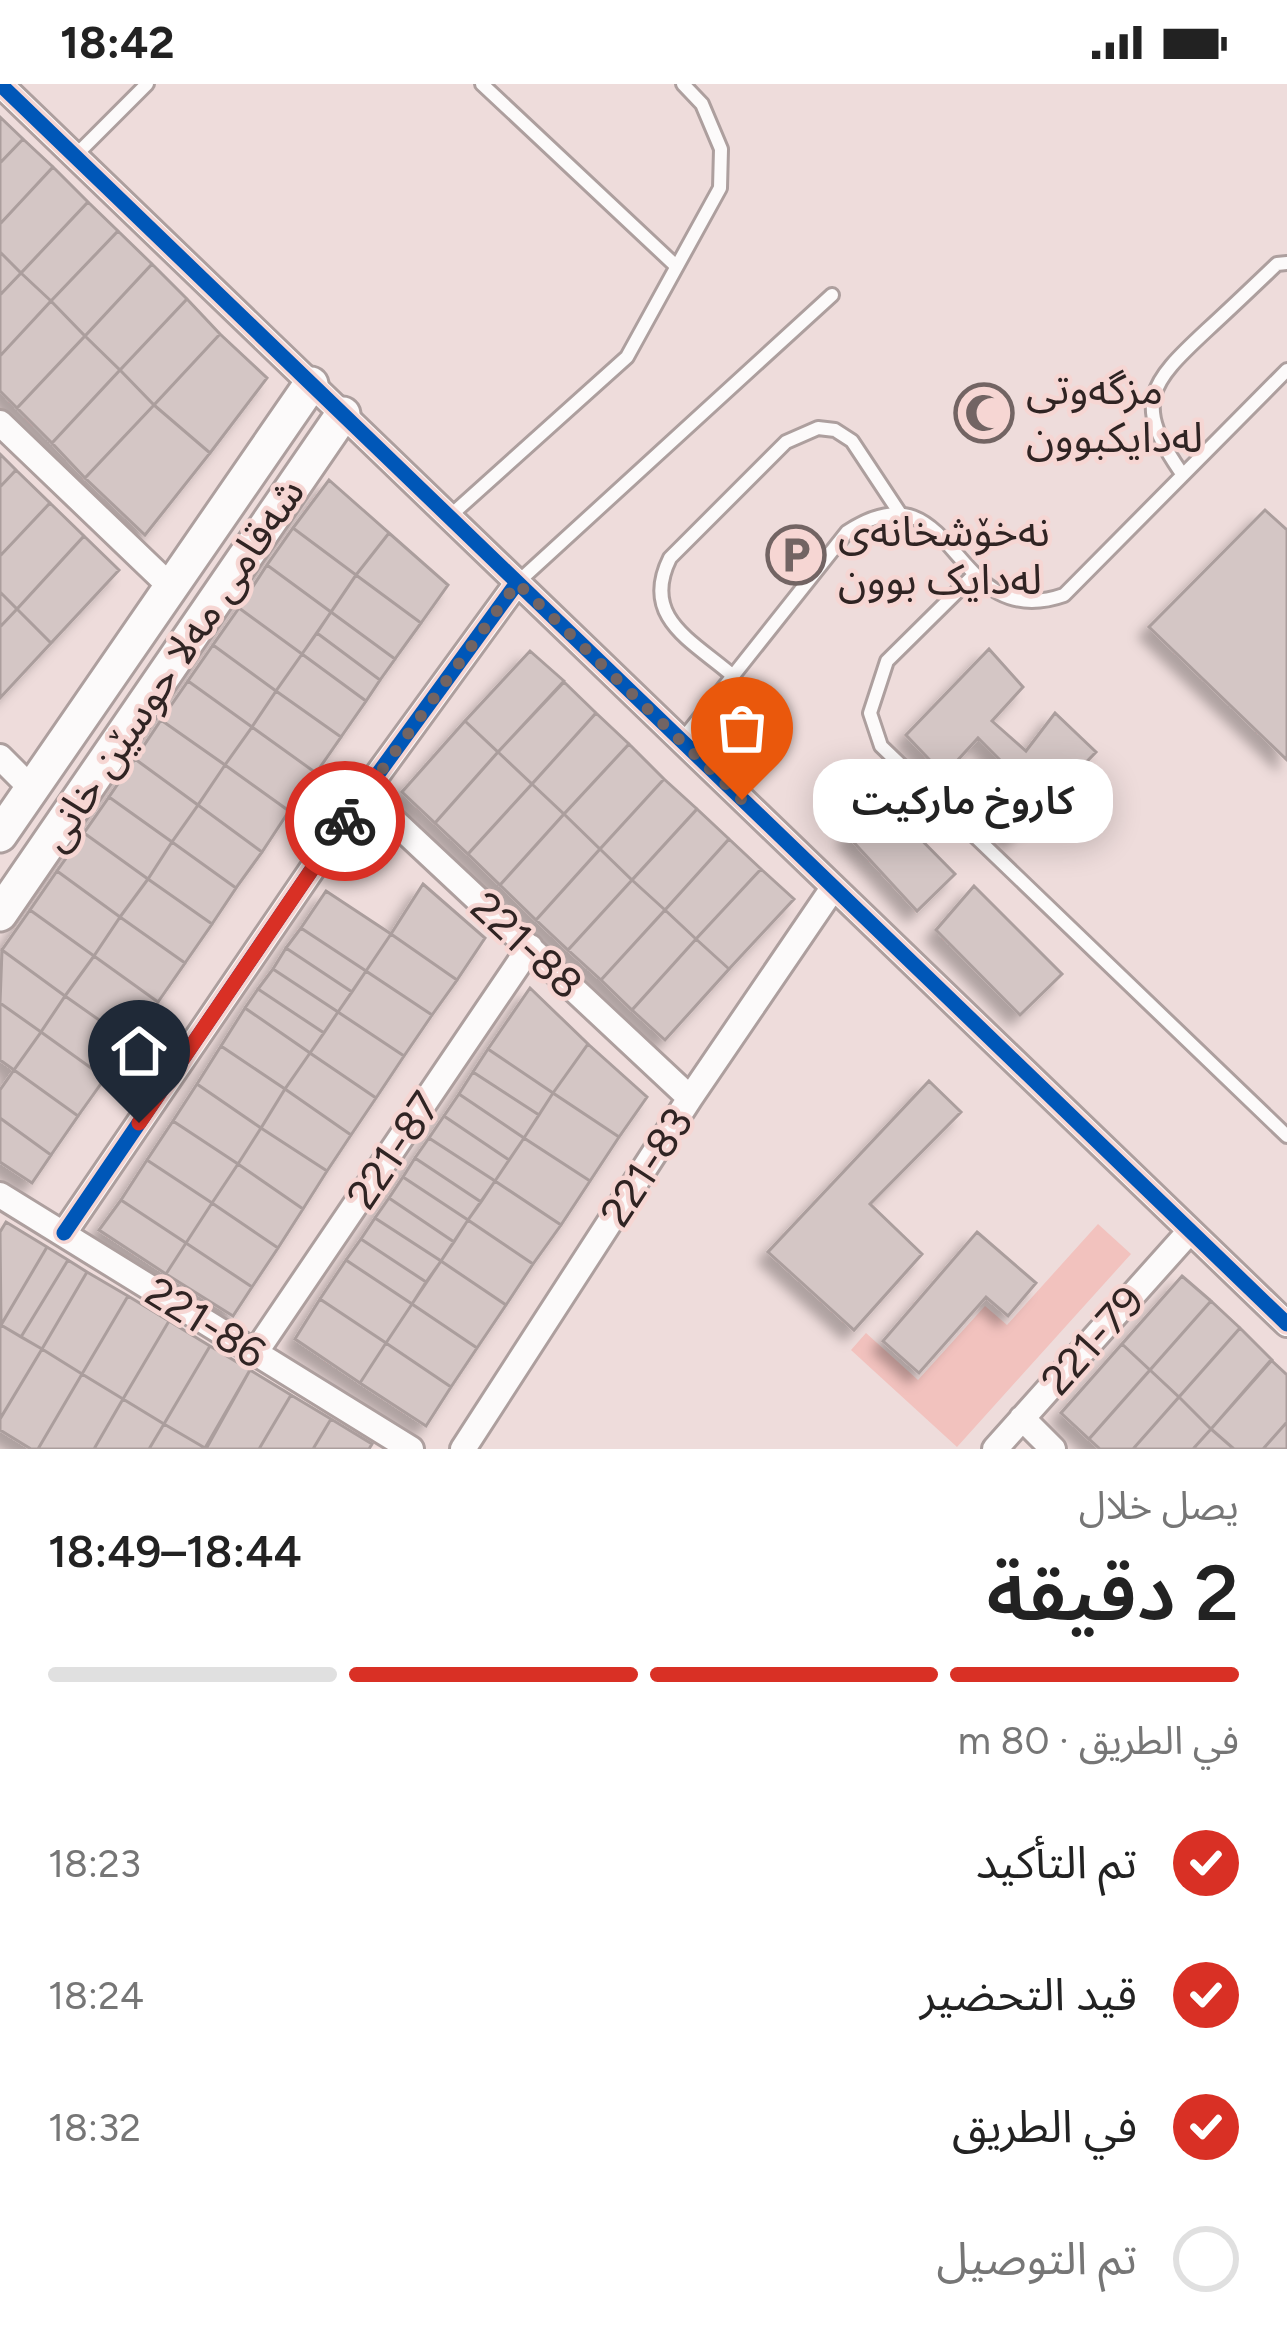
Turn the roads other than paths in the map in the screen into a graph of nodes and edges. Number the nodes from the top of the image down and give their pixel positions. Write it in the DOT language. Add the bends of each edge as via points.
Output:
graph roads {
  1 [pos="0,84"];
  2 [pos="147,84"];
  3 [pos="482,84"];
  4 [pos="683,84"];
  5 [pos="75,157"];
  6 [pos="1287,263"];
  7 [pos="676,266"];
  8 [pos="832,295"];
  9 [pos="1287,370"];
  10 [pos="311,384"];
  11 [pos="343,415"];
  12 [pos="0,423"];
  13 [pos="1183,475"];
  14 [pos="899,512"];
  15 [pos="450,517"];
  16 [pos="975,574"];
  17 [pos="517,583"];
  18 [pos="170,587"];
  19 [pos="733,676"];
  20 [pos="681,741"];
  21 [pos="0,757"];
  22 [pos="32,788"];
  23 [pos="364,793"];
  24 [pos="0,835"];
  25 [pos="833,888"];
  26 [pos="0,914"];
  27 [pos="530,947"];
  28 [pos="690,1098"];
  29 [pos="1287,1136"];
  30 [pos="0,1195"];
  31 [pos="1190,1231"];
  32 [pos="64,1233"];
  33 [pos="1287,1324"];
  34 [pos="255,1353"];
  35 [pos="1022,1418"];
  36 [pos="411,1449"];
  37 [pos="463,1449"];
  38 [pos="995,1449"];
  39 [pos="1053,1449"];
  1 -- 5 [label="street"];
  2 -- 5 [label="lane"];
  3 -- 7 [label="lane"];
  4 -- 7 [label="lane" via="702,104 721,148 720,188"];
  5 -- 10 [label="street"];
  6 -- 13 [label="lane" via="1161,373 1154,422"];
  7 -- 15 [label="lane" via="627,357"];
  8 -- 17 [label="lane"];
  9 -- 13 [label="lane"];
  10 -- 11 [label="street"];
  10 -- 18 [label="street, شەقامی مەلا حوسێن خانی"];
  11 -- 15 [label="street"];
  11 -- 26 [label="street, شەقامی مەلا حوسێن خانی"];
  12 -- 18 [label="street"];
  13 -- 16 [label="lane" via="1064,595 1017,602"];
  14 -- 16 [label="lane" via="924,521"];
  14 -- 19 [label="lane" via="873,515 847,532"];
  14 -- 19 [label="lane" via="852,441 835,430 786,442 662,575 661,608"];
  15 -- 17 [label="street"];
  16 -- 29 [label="lane" via="887,661 870,713 880,746"];
  17 -- 20 [label="street"];
  17 -- 23 [label="street"];
  18 -- 22 [label="street, شەقامی مەلا حوسێن خانی"];
  19 -- 20 [label="lane"];
  20 -- 25 [label="street"];
  21 -- 22 [label="street"];
  22 -- 24 [label="street, شەقامی مەلا حوسێن خانی"];
  23 -- 27 [label="street, 221-88"];
  23 -- 32 [label="street"];
  25 -- 28 [label="street, 221-83"];
  25 -- 31 [label="street"];
  27 -- 28 [label="street, 221-88"];
  27 -- 34 [label="street, 221-87"];
  28 -- 37 [label="street, 221-83"];
  30 -- 32 [label="street, 221-86"];
  31 -- 33 [label="street"];
  31 -- 35 [label="street, 221-79"];
  32 -- 34 [label="street, 221-86"];
  34 -- 36 [label="street, 221-86"];
  35 -- 38 [label="street, 221-79"];
  35 -- 39 [label="street"];
}
